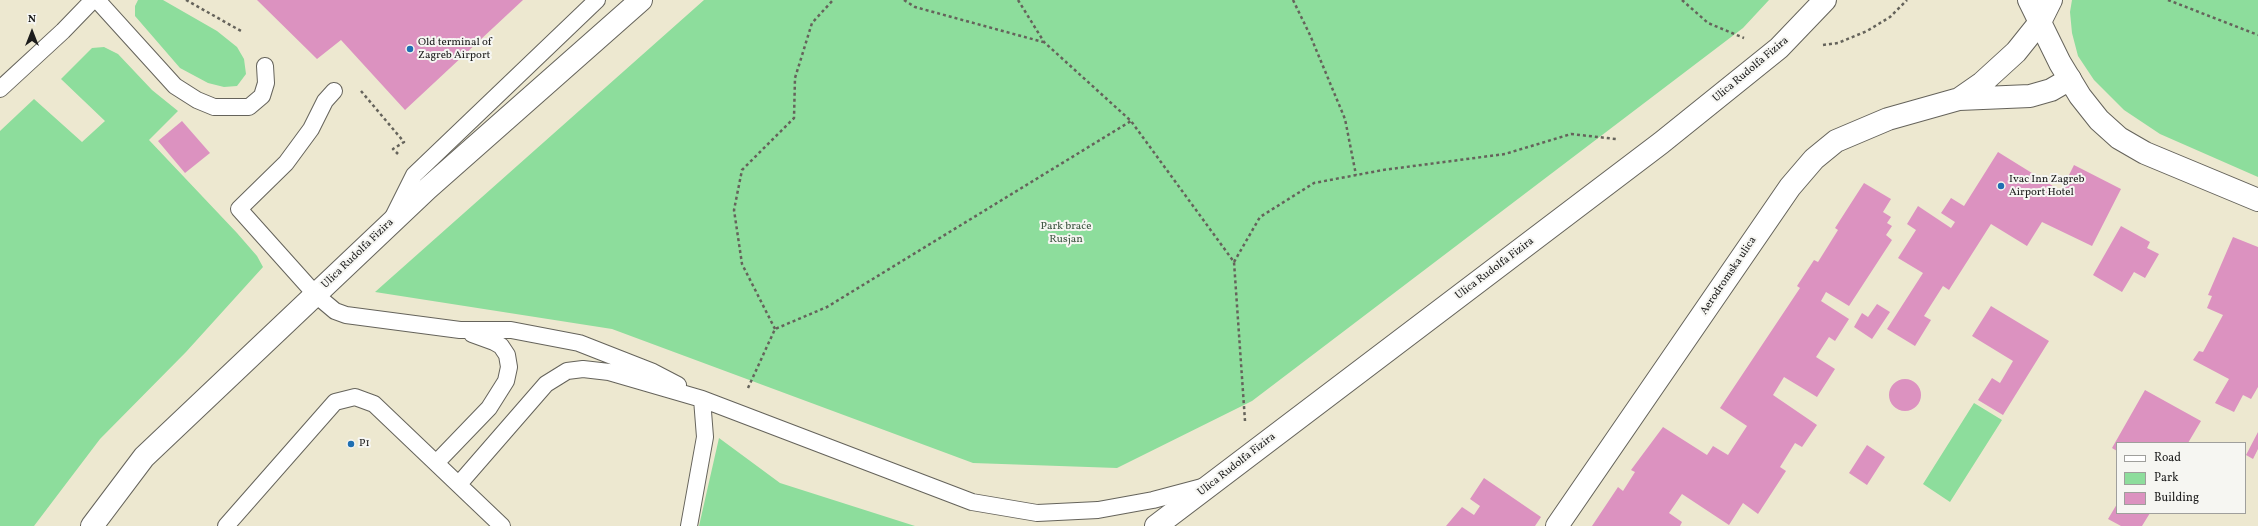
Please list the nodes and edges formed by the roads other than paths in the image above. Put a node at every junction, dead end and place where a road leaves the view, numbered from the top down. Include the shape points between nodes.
1 (93, 0) edge
2 (97, 0) edge
3 (597, 0) edge
4 (641, 0) edge
5 (1825, 0) edge
6 (2029, 0) edge
7 (2051, 0) edge
8 (2040, 22) junction
9 (265, 66) dead end
10 (2070, 79) junction
11 (0, 89) edge
12 (334, 91) road end
13 (1959, 99) junction
14 (2258, 200) edge
15 (390, 222) junction
16 (316, 295) junction
17 (460, 330) junction
18 (702, 399) junction
19 (436, 462) junction
20 (459, 484) junction
21 (1212, 485) junction
22 (92, 526) edge
23 (226, 526) edge
24 (502, 526) edge
25 (688, 526) edge
26 (1156, 526) edge
27 (1557, 526) edge

1 - 11 lane
2 - 9 lane via 175,86 214,107 249,107 262,96 266,83
3 - 15 lane via 414,176
4 - 15 street, Ulica Rudolfa Fizira
5 - 21 street, Ulica Rudolfa Fizira via 1779,48 1661,143
6 - 8 street
7 - 8 street, Aerodromska ulica
8 - 10 street
8 - 13 street, Aerodromska ulica via 2002,67
10 - 13 street, Aerodromska ulica via 2051,90 2030,96
10 - 14 street via 2099,120 2119,138 2145,153
12 - 16 lane via 286,163 239,209
13 - 27 street, Aerodromska ulica via 1859,130 1836,141 1814,159 1790,187
15 - 16 street, Ulica Rudolfa Fizira
16 - 17 lane via 346,315
16 - 22 street, Ulica Rudolfa Fizira via 144,457
17 - 18 lane via 511,330 579,343 653,372
17 - 19 lane via 501,346 508,355 510,367 506,381 489,408
18 - 20 lane via 609,372 583,369 567,371 546,384
18 - 21 lane via 972,502 1037,512 1098,510 1153,500
18 - 25 lane via 705,437
19 - 20 lane
19 - 23 lane via 374,404 355,397 335,402
20 - 24 lane
21 - 26 street, Ulica Rudolfa Fizira

